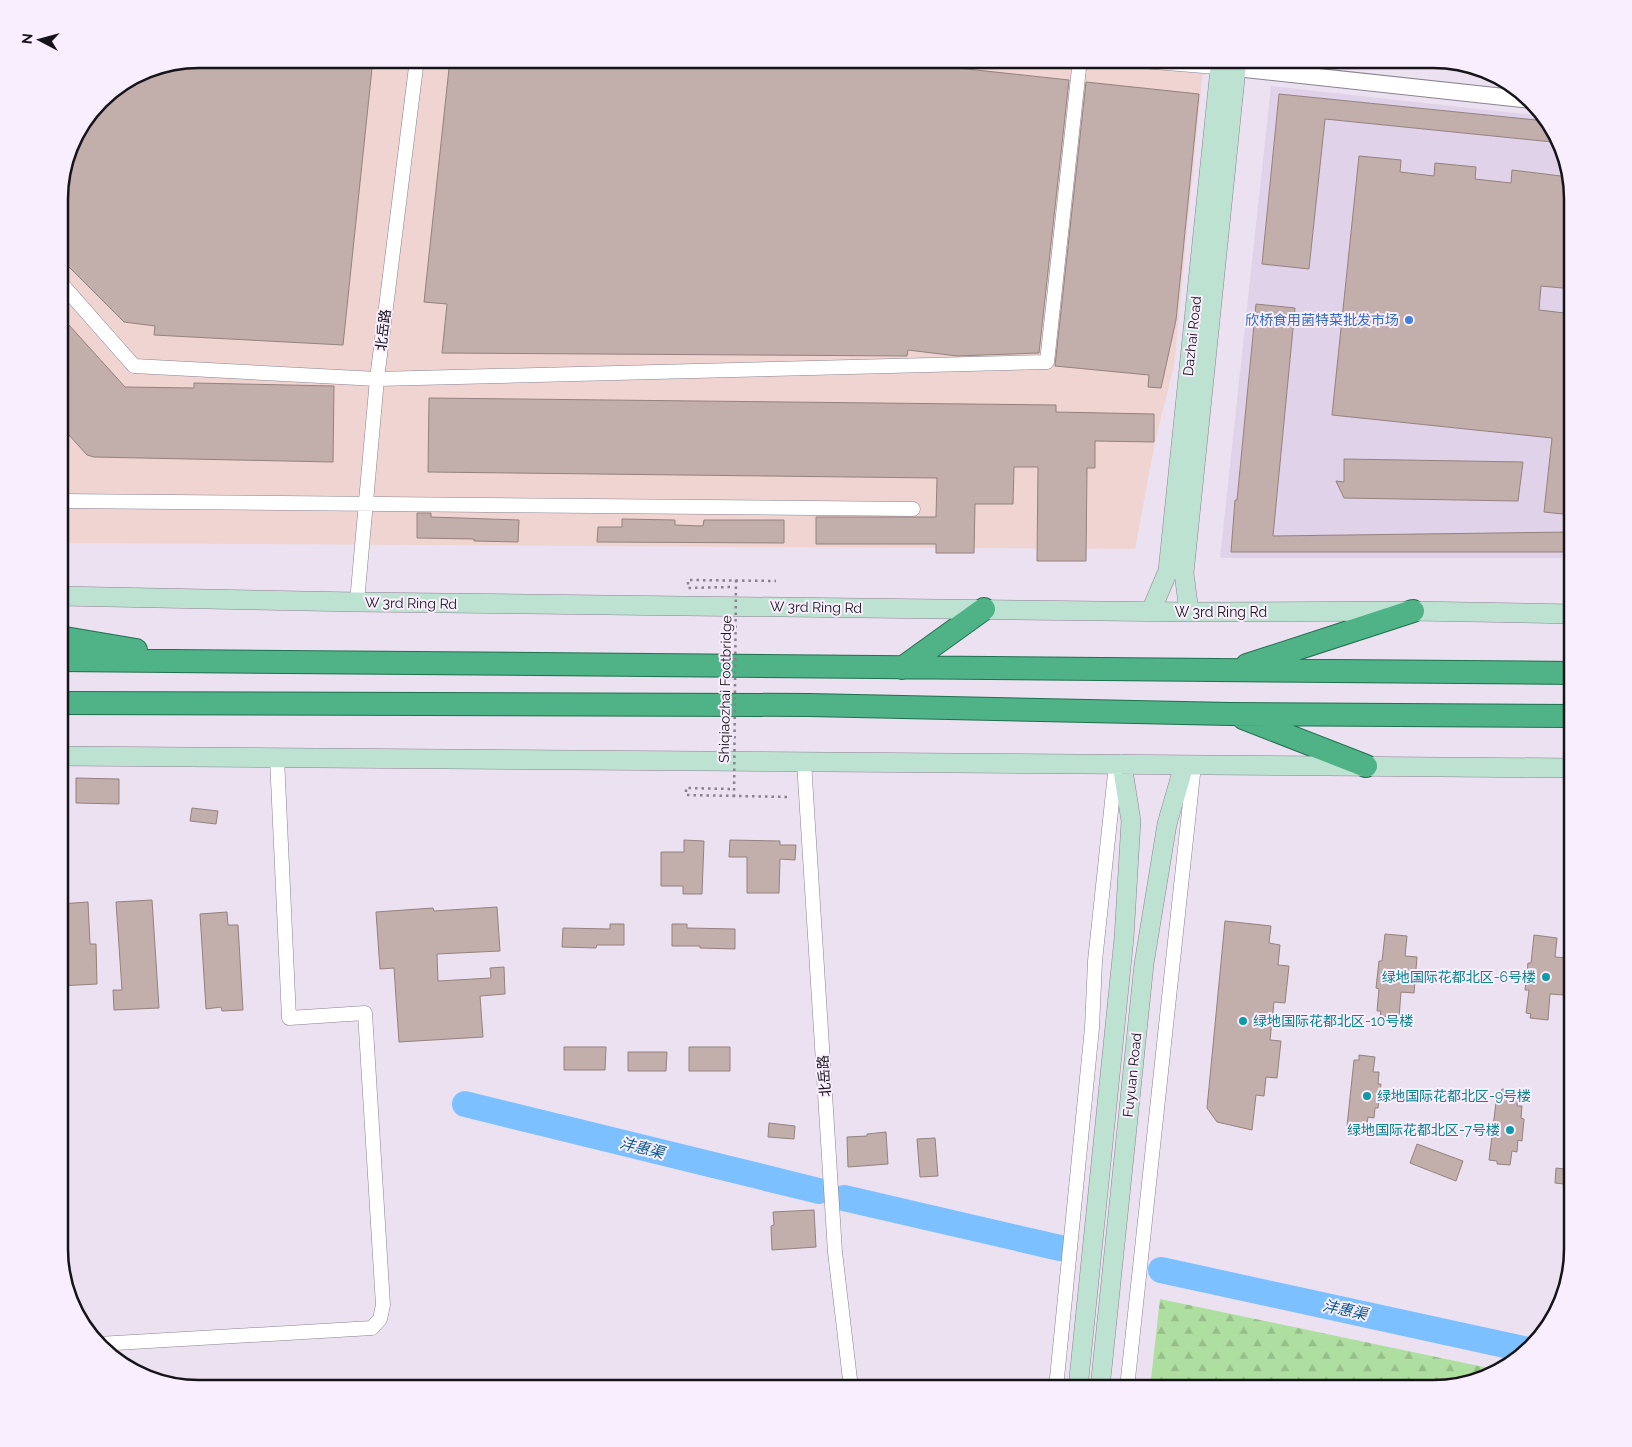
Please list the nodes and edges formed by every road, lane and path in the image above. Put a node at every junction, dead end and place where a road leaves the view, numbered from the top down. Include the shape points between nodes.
1 (416, 67) edge
2 (1079, 67) edge
3 (1229, 67) edge
4 (1229, 67) edge
5 (1262, 67) edge
6 (1517, 98) edge
7 (68, 291) edge
8 (377, 380) junction
9 (68, 501) edge
10 (366, 505) junction
11 (913, 509) dead end
12 (736, 580) junction
13 (776, 581) dead end
14 (730, 587) dead end
15 (68, 596) edge
16 (357, 602) junction
17 (984, 609) junction
18 (1151, 611) junction
19 (1413, 611) junction
20 (1188, 612) junction
21 (1564, 614) edge
22 (68, 638) edge
23 (68, 660) edge
24 (211, 662) junction
25 (902, 668) junction
26 (1230, 671) junction
27 (1564, 673) edge
28 (68, 703) edge
29 (147, 703) junction
30 (1230, 714) junction
31 (68, 716) edge
32 (1564, 716) edge
33 (68, 756) edge
34 (277, 758) junction
35 (804, 762) junction
36 (1119, 764) junction
37 (1189, 765) junction
38 (1366, 766) junction
39 (1564, 768) edge
40 (730, 789) dead end
41 (734, 797) junction
42 (790, 797) dead end
43 (109, 1343) edge
44 (850, 1380) edge
45 (1057, 1380) edge
46 (1079, 1380) edge
47 (1101, 1380) edge
48 (1127, 1380) edge

1 - 8 street, 北岳路
2 - 8 street via 1047,362
3 - 18 main road, Dazhai Road via 1168,571
4 - 20 main road, Dazhai Road via 1184,573
5 - 6 street
7 - 8 street via 134,366
8 - 10 street, 北岳路
9 - 10 street
10 - 11 street
10 - 16 street, 北岳路
12 - 13 path
12 - 14 path via 688,580 688,588
12 - 41 path, Shiqiaozhai Footbridge, bridge
15 - 16 main road, W 3rd Ring Rd
16 - 17 main road, W 3rd Ring Rd
17 - 18 main road, W 3rd Ring Rd
17 - 25 highway
18 - 20 main road, W 3rd Ring Rd
19 - 20 main road, W 3rd Ring Rd
19 - 21 main road, W 3rd Ring Rd
19 - 26 highway
22 - 24 highway
23 - 24 highway
24 - 25 highway
25 - 26 highway
26 - 27 highway
28 - 29 highway
29 - 30 highway via 809,704
29 - 31 highway
30 - 32 highway
30 - 38 highway
33 - 34 main road
34 - 35 main road
34 - 43 street via 289,1018 365,1014 383,1306 380,1319 372,1328
35 - 36 main road
35 - 44 street, 北岳路 via 835,1252
36 - 37 main road
36 - 45 street via 1095,961 1092,1038
36 - 46 main road, Fuyuan Road via 1131,821 1124,938
37 - 38 main road
37 - 47 main road, Fuyuan Road via 1168,824 1144,964
37 - 48 street, Fuyuan Road
38 - 39 main road
40 - 41 path via 686,788 686,795
41 - 42 path

